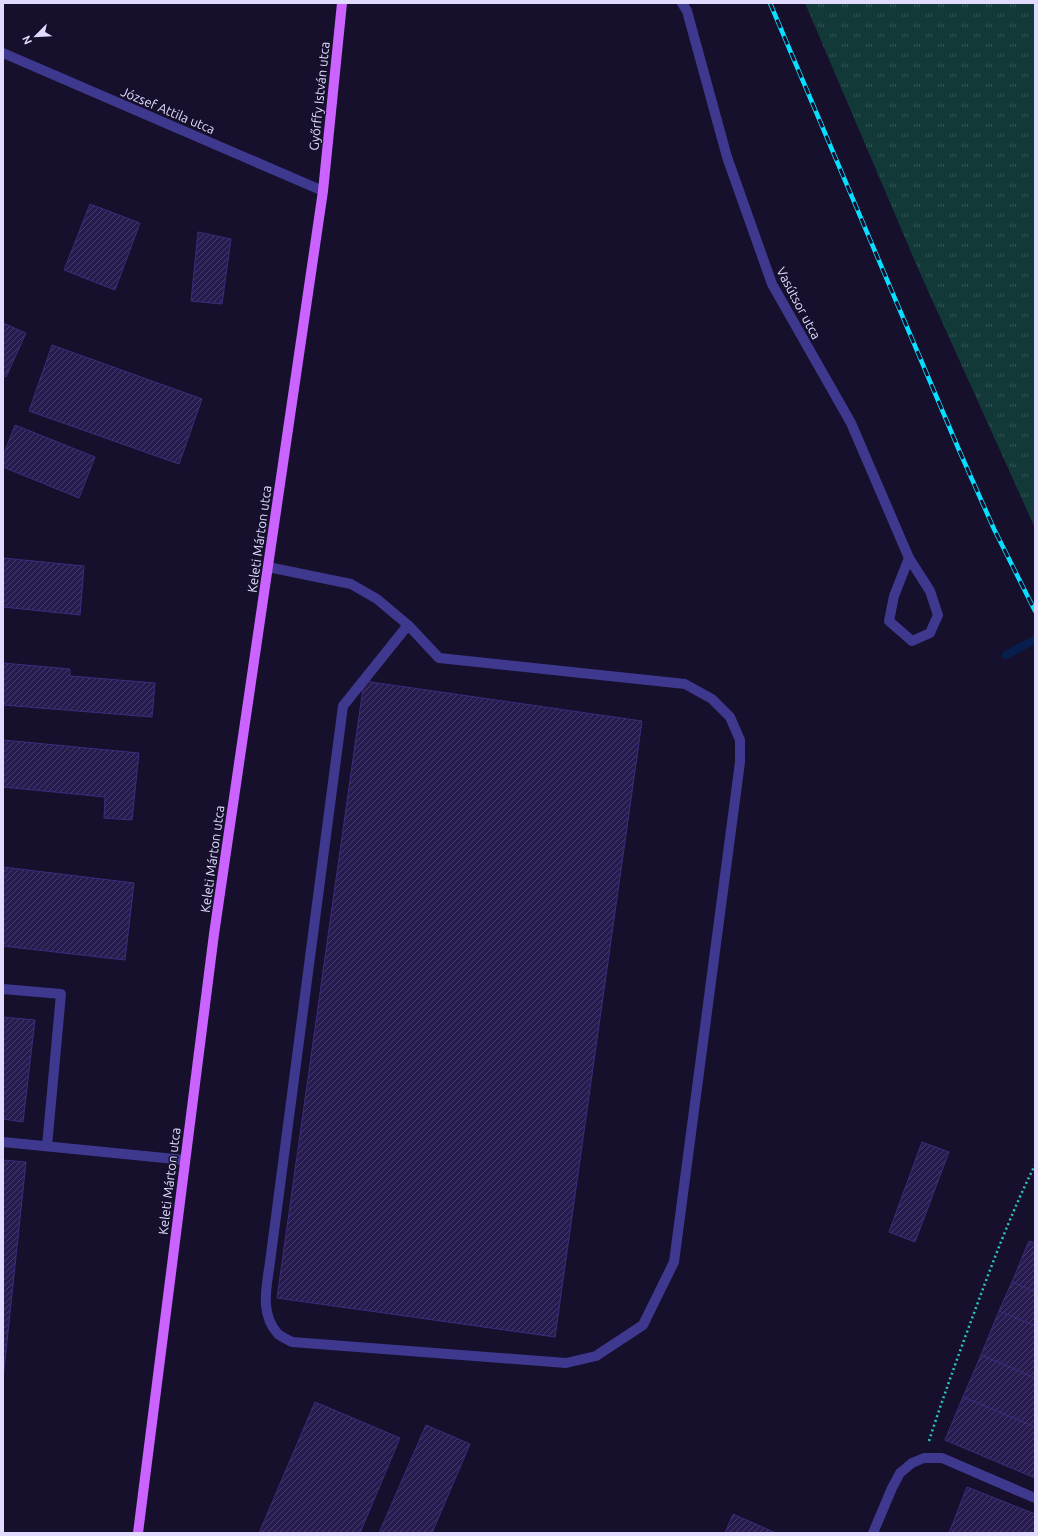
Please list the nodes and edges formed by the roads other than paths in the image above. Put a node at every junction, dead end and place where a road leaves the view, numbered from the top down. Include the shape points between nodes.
1 (342, 3) edge
2 (682, 3) edge
3 (3, 53) edge
4 (323, 191) junction
5 (909, 558) junction
6 (268, 567) junction
7 (408, 625) junction
8 (3, 989) edge
9 (3, 1142) edge
10 (47, 1146) junction
11 (185, 1160) junction
12 (1035, 1498) edge
13 (138, 1533) edge
14 (873, 1533) edge

1 - 4 main road, Győrffy István utca
2 - 5 street, Vasútsor utca via 689,19 727,157 772,284 850,423
3 - 4 street, József Attila utca
4 - 6 main road, Keleti Márton utca
5 - 5 street, Vasútsor utca via 894,596 889,621 912,641 930,633 938,615 930,591
6 - 7 street via 351,584 377,599
6 - 11 main road, Keleti Márton utca via 214,934
7 - 7 street via 439,658 685,684 712,699 730,717 740,740 740,762 674,1262 643,1325 596,1356 566,1363 292,1342 279,1334 268,1318 265,1303 269,1268 343,706
8 - 10 street via 61,994
9 - 10 street
10 - 11 street
11 - 13 main road, Keleti Márton utca
12 - 14 street via 942,1458 924,1458 912,1463 900,1473

